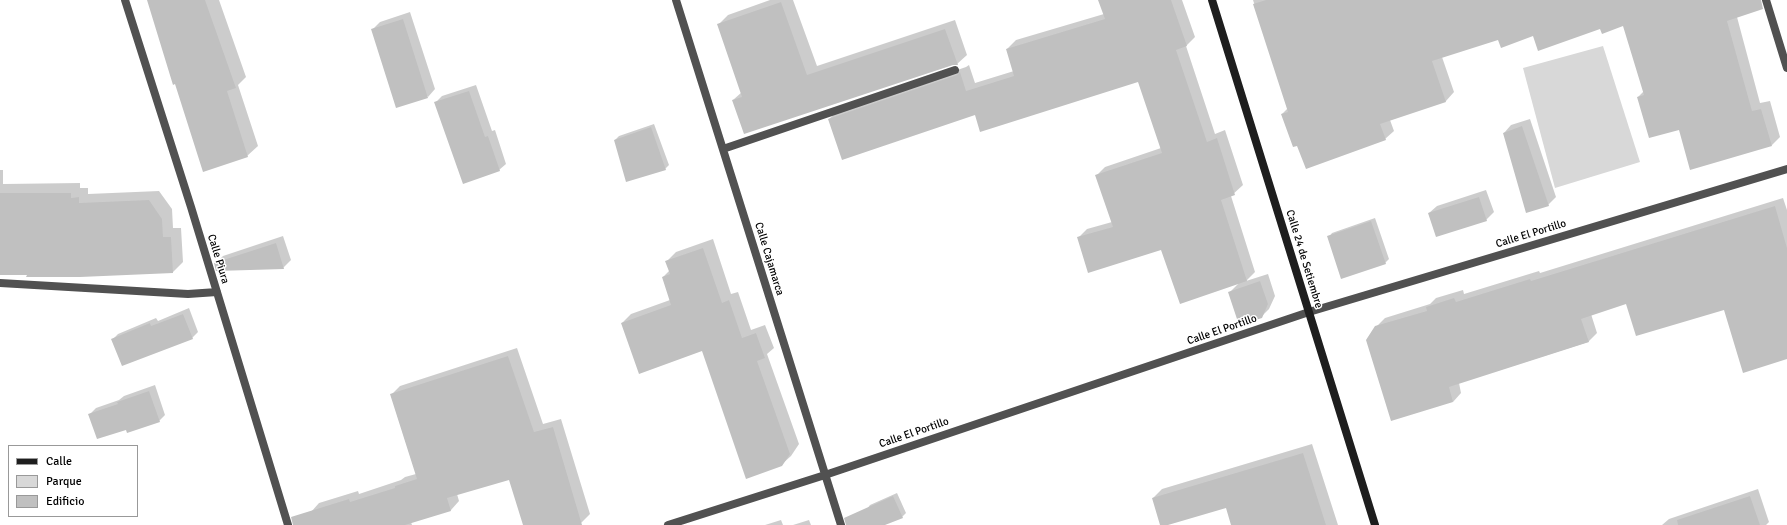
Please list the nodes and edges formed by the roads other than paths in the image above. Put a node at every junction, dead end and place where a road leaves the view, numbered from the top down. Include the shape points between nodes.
1 (125, 0) edge
2 (676, 0) edge
3 (1212, 0) edge
4 (1766, 0) edge
5 (1787, 68) edge
6 (955, 70) dead end
7 (723, 149) junction
8 (1787, 169) edge
9 (0, 283) edge
10 (217, 292) junction
11 (1309, 312) junction
12 (825, 475) junction
13 (288, 525) edge
14 (668, 525) edge
15 (841, 525) edge
16 (1375, 525) edge

1 - 10 street, Calle Piura
2 - 7 street, Calle Cajamarca
3 - 11 street, Calle 24 de Setiembre
4 - 5 street
6 - 7 street
7 - 12 street, Calle Cajamarca
8 - 11 street, Calle El Portillo
9 - 10 street via 188,294
10 - 13 street, Calle Piura
11 - 12 street, Calle El Portillo
11 - 16 street, Calle 24 de Setiembre
12 - 14 street, Calle El Portillo
12 - 15 street, Calle Cajamarca

